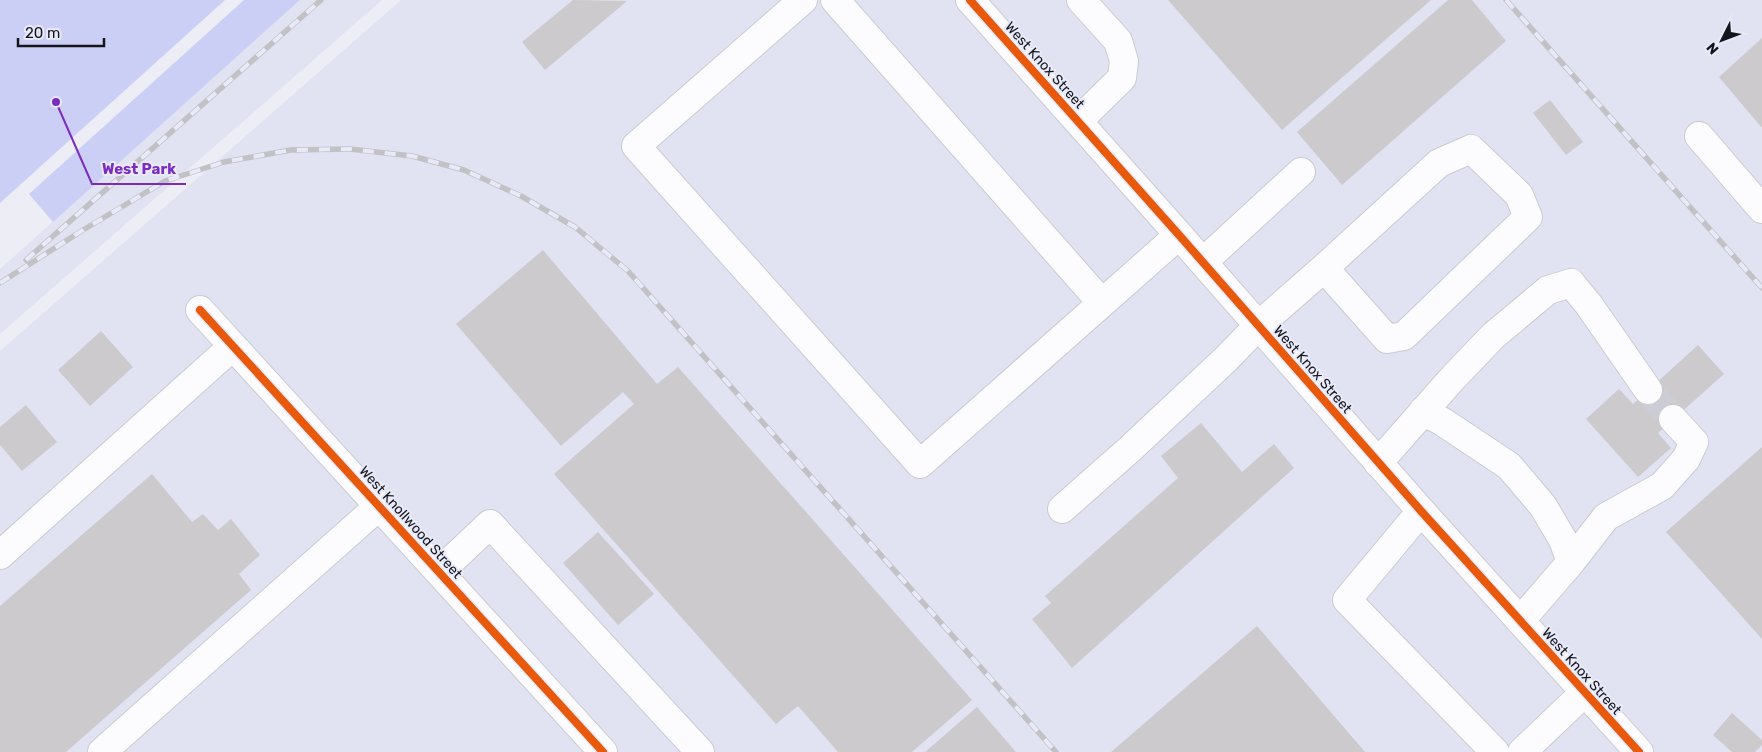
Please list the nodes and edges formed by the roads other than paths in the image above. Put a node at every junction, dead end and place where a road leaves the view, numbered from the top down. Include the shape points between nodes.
1 (803, 0) edge
2 (835, 0) edge
3 (970, 0) edge
4 (1081, 0) edge
5 (1078, 120) junction
6 (1699, 136) dead end
7 (1301, 172) dead end
8 (1762, 209) edge
9 (1179, 235) junction
10 (1203, 262) junction
11 (1324, 268) junction
12 (1102, 303) junction
13 (200, 310) dead end
14 (1258, 326) junction
15 (233, 346) junction
16 (1648, 390) tunnel mouth
17 (1423, 411) junction
18 (1674, 419) tunnel mouth
19 (1378, 463) junction
20 (379, 506) junction
21 (1062, 509) dead end
22 (1421, 512) junction
23 (0, 555) edge
24 (1571, 562) junction
25 (439, 572) junction
26 (1520, 621) junction
27 (1584, 692) junction
28 (102, 752) edge
29 (603, 752) edge
30 (700, 752) edge
31 (1495, 752) edge
32 (1522, 752) edge
33 (1639, 752) edge

1 - 12 street via 636,146 920,464
2 - 12 street
3 - 5 street, West Knox Street
4 - 5 street via 1118,41 1124,61 1122,78
5 - 9 street, West Knox Street
6 - 8 street
7 - 10 street
9 - 10 street, West Knox Street
9 - 12 street
10 - 14 street, West Knox Street
11 - 11 street via 1387,339 1404,336 1528,217 1518,195 1471,149 1439,163
11 - 14 street
13 - 15 street, West Knollwood Street
14 - 19 street, West Knox Street
14 - 21 street
15 - 20 street, West Knollwood Street
15 - 23 street
16 - 17 street via 1571,283 1548,290 1493,336
17 - 19 street
17 - 24 street via 1509,466 1543,506 1563,540
18 - 24 street via 1694,442 1686,459 1662,486 1606,517
19 - 22 street, West Knox Street
20 - 25 street, West Knollwood Street
20 - 28 street
22 - 26 street, West Knox Street
22 - 31 street via 1347,600
24 - 26 street
25 - 29 street, West Knollwood Street
25 - 30 street via 490,524
26 - 27 street, West Knox Street
27 - 32 street
27 - 33 street, West Knox Street

